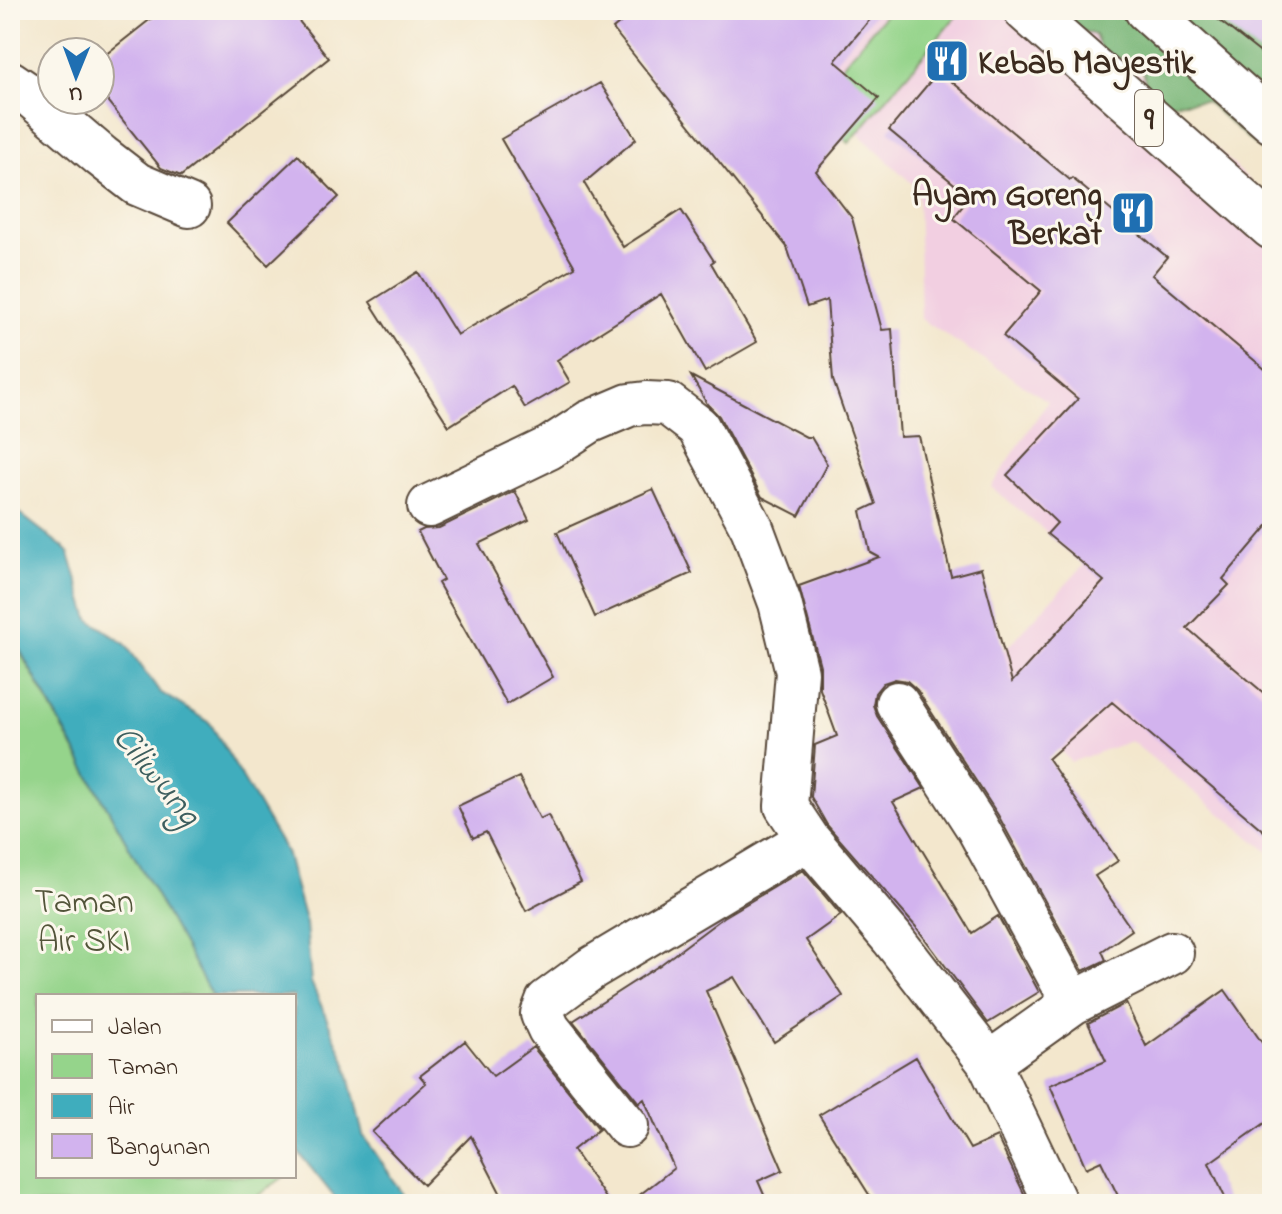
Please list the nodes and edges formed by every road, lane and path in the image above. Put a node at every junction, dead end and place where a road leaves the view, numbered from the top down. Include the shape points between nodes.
1 (1026, 10) edge
2 (1146, 10) edge
3 (10, 82) edge
4 (1272, 122) edge
5 (189, 206) dead end
6 (1272, 227) edge
7 (429, 506) dead end
8 (897, 703) dead end
9 (808, 839) junction
10 (1172, 953) dead end
11 (1073, 1003) junction
12 (989, 1063) junction
13 (627, 1126) dead end
14 (1056, 1204) edge

1 - 6 highway, 9
2 - 4 street
3 - 5 street via 137,184
7 - 9 street via 629,405 668,404 698,427 752,528 780,603 797,672 786,806
8 - 11 street via 977,827
9 - 12 street
9 - 13 street via 592,968 547,1001 542,1014 549,1029
10 - 11 street
11 - 12 street
12 - 14 street

